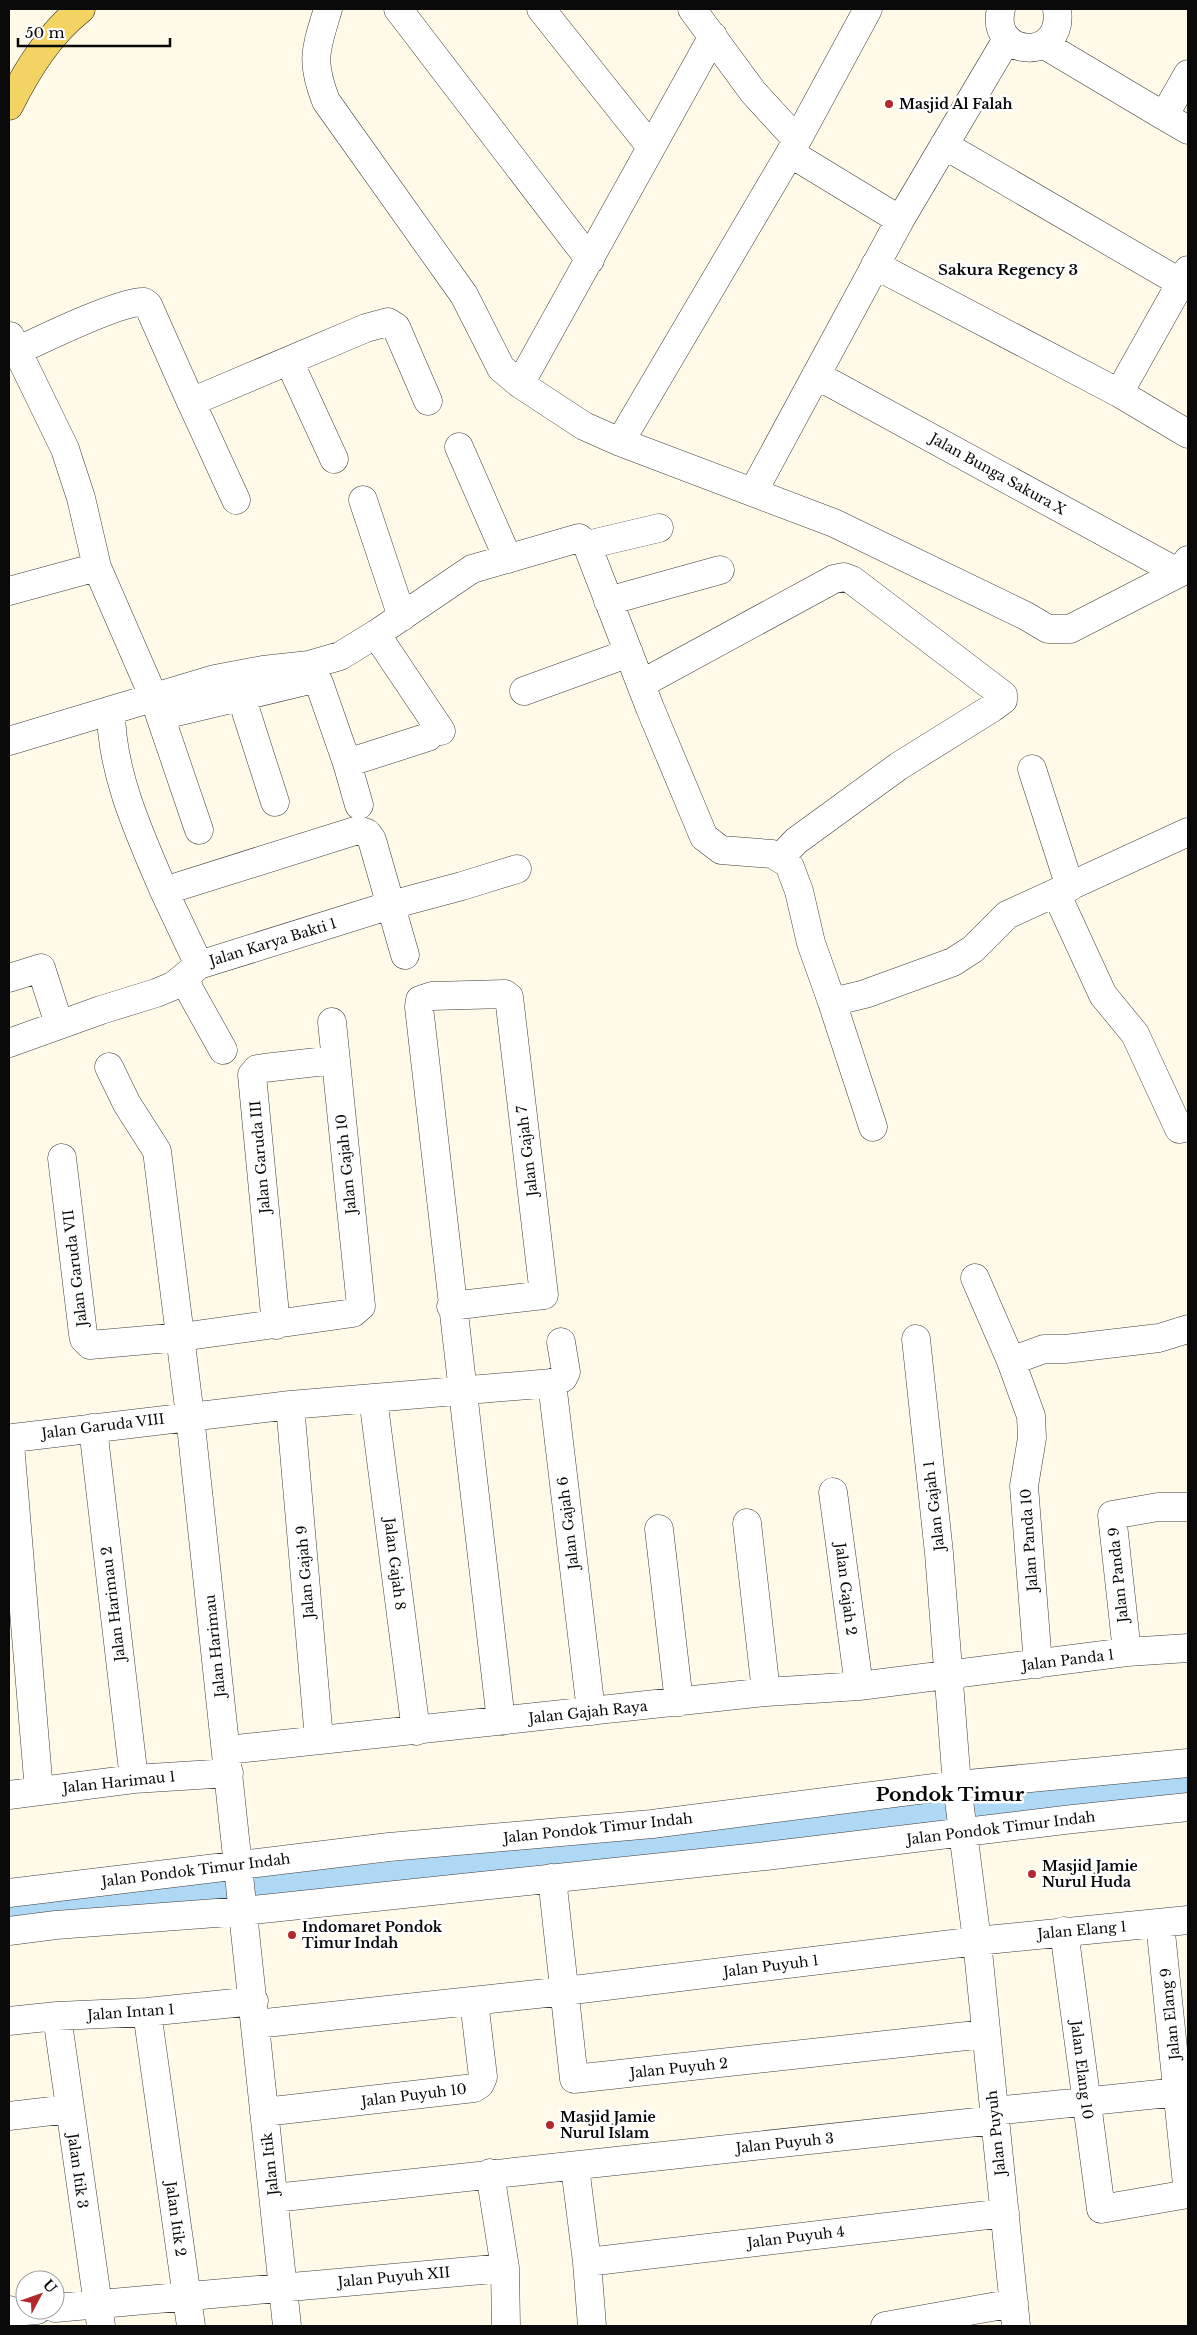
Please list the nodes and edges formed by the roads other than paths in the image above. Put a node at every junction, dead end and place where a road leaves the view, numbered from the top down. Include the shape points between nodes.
1 (81, 9) edge
2 (328, 9) edge
3 (398, 9) edge
4 (541, 9) edge
5 (692, 9) edge
6 (1001, 9) edge
7 (1057, 9) edge
8 (859, 13) edge
9 (713, 36) junction
10 (1007, 39) junction
11 (1043, 44) junction
12 (1188, 74) edge
13 (9, 106) edge
14 (1164, 116) junction
15 (1188, 130) edge
16 (944, 145) junction
17 (794, 147) junction
18 (651, 148) junction
19 (900, 220) junction
20 (590, 260) junction
21 (875, 264) junction
22 (1186, 280) edge
23 (13, 343) edge
24 (290, 361) junction
25 (816, 375) junction
26 (520, 384) junction
27 (1118, 393) junction
28 (428, 401) dead end
29 (191, 402) junction
30 (1188, 434) edge
31 (620, 442) junction
32 (460, 447) dead end
33 (334, 459) dead end
34 (753, 492) junction
35 (236, 500) dead end
36 (363, 500) dead end
37 (659, 528) dead end
38 (587, 545) junction
39 (508, 559) junction
40 (1184, 566) edge
41 (97, 567) junction
42 (720, 570) dead end
43 (9, 591) edge
44 (608, 601) junction
45 (402, 616) junction
46 (376, 634) junction
47 (629, 653) junction
48 (641, 684) junction
49 (524, 691) dead end
50 (241, 696) junction
51 (157, 707) junction
52 (111, 710) junction
53 (9, 741) edge
54 (347, 763) junction
55 (1032, 769) dead end
56 (275, 802) dead end
57 (359, 805) dead end
58 (199, 830) dead end
59 (1188, 832) edge
60 (780, 858) junction
61 (516, 869) dead end
62 (1063, 890) junction
63 (164, 891) junction
64 (391, 905) junction
65 (405, 955) dead end
66 (192, 971) junction
67 (9, 978) edge
68 (832, 1002) junction
69 (332, 1022) dead end
70 (60, 1024) junction
71 (9, 1043) edge
72 (223, 1050) dead end
73 (335, 1060) junction
74 (109, 1067) dead end
75 (873, 1127) dead end
76 (1188, 1127) edge
77 (62, 1158) dead end
78 (975, 1278) dead end
79 (451, 1306) junction
80 (276, 1325) junction
81 (1188, 1329) edge
82 (181, 1337) junction
83 (916, 1339) dead end
84 (561, 1342) dead end
85 (1012, 1361) junction
86 (552, 1383) junction
87 (463, 1391) junction
88 (373, 1398) junction
89 (290, 1405) junction
90 (190, 1416) junction
91 (93, 1428) junction
92 (833, 1492) dead end
93 (1188, 1507) edge
94 (747, 1523) dead end
95 (659, 1529) dead end
96 (15, 1581) edge
97 (1188, 1648) edge
98 (1127, 1652) junction
99 (1038, 1664) junction
100 (948, 1674) junction
101 (858, 1686) junction
102 (766, 1692) junction
103 (679, 1702) junction
104 (590, 1711) junction
105 (500, 1721) junction
106 (416, 1731) junction
107 (320, 1739) junction
108 (228, 1761) junction
109 (1188, 1763) edge
110 (134, 1779) junction
111 (39, 1791) junction
112 (9, 1795) edge
113 (1188, 1807) edge
114 (960, 1808) junction
115 (239, 1870) junction
116 (552, 1878) junction
117 (9, 1893) edge
118 (243, 1907) junction
119 (1188, 1920) edge
120 (1160, 1923) junction
121 (1064, 1931) junction
122 (9, 1932) edge
123 (977, 1941) junction
124 (565, 1991) junction
125 (474, 2001) junction
126 (147, 2012) junction
127 (255, 2013) junction
128 (57, 2016) junction
129 (9, 2021) edge
130 (985, 2034) junction
131 (1183, 2092) edge
132 (1085, 2101) junction
133 (69, 2109) junction
134 (264, 2112) junction
135 (9, 2116) edge
136 (994, 2116) junction
137 (575, 2167) junction
138 (490, 2173) junction
139 (1188, 2194) edge
140 (274, 2198) junction
141 (1005, 2213) junction
142 (587, 2262) junction
143 (505, 2268) junction
144 (283, 2287) junction
145 (187, 2297) junction
146 (65, 2310) edge
147 (1015, 2315) edge
148 (100, 2316) edge
149 (191, 2326) edge
150 (287, 2326) edge
151 (506, 2326) edge
152 (592, 2326) edge
153 (885, 2326) edge

1 - 13 main road via 50,39
2 - 26 street via 315,51 317,80 326,101 464,295 501,368
3 - 20 street
4 - 18 street
5 - 9 street
6 - 10 street via 1001,29
7 - 11 street via 1056,31
8 - 17 street
9 - 17 street
9 - 18 street
10 - 11 street via 1028,49
10 - 16 street
11 - 14 street
12 - 14 street
14 - 15 street
16 - 19 street
16 - 22 street
17 - 19 street
17 - 31 street
18 - 20 street
19 - 21 street
20 - 26 street
21 - 25 street
21 - 27 street
22 - 27 street
23 - 29 street via 46,337 129,303 144,302
23 - 41 street via 65,449 81,498
24 - 28 street via 366,328 390,322 396,327
24 - 29 street
24 - 33 street
25 - 34 street
25 - 40 street, Jalan Bunga Sakura X
26 - 31 street via 584,426
27 - 30 street
29 - 35 street
31 - 34 street
32 - 39 street
34 - 40 street via 834,523 1048,629 1070,629
36 - 45 street
37 - 38 street
38 - 39 street via 575,538
38 - 44 street
39 - 45 street via 472,569
41 - 43 street
41 - 51 street
42 - 44 street
44 - 47 street
45 - 46 street
46 - 51 street via 340,656 215,679
46 - 54 street via 435,734
47 - 48 street
47 - 49 street
48 - 60 street via 704,837 721,850 760,852
48 - 60 street via 834,579 844,577 1003,695 1003,700 992,708 899,766 801,837
50 - 51 street
50 - 54 street via 306,681 319,683
50 - 56 street
51 - 52 street
51 - 58 street
52 - 53 street
52 - 63 street via 118,766 139,832
54 - 57 street
55 - 62 street
59 - 62 street
60 - 68 street via 790,868 796,883 811,943
61 - 64 street, Jalan Karya Bakti 1
62 - 68 street via 1007,915 979,943 953,962 865,994
62 - 76 street via 1102,995 1135,1034 1179,1129
63 - 64 street via 358,830 367,833 372,840
63 - 66 street
64 - 65 street
64 - 66 street, Jalan Karya Bakti 1
66 - 70 street, Jalan Karya Bakti 1 via 173,986 156,993
66 - 72 street via 189,989
67 - 70 street via 41,968
68 - 75 street
69 - 73 street, Jalan Gajah 10
70 - 71 street, Jalan Karya Bakti 1
73 - 80 street, Jalan Gajah 10 via 361,1306 353,1313
73 - 80 street, Jalan Garuda III via 264,1068 252,1075
74 - 82 street, Jalan Harimau via 127,1104 157,1152
77 - 82 street, Jalan Garuda VII via 84,1339 95,1345
78 - 85 street, Jalan Panda 10
79 - 79 street, Jalan Gajah 7 via 544,1295 509,997 505,994 432,996 419,1003
79 - 87 street
80 - 82 street
81 - 85 street via 1159,1338 1044,1349
82 - 90 street, Jalan Harimau
83 - 100 street, Jalan Gajah 1 via 939,1553
84 - 86 street via 566,1372
85 - 99 street, Jalan Panda 10 via 1031,1416 1032,1438 1024,1486
86 - 87 street, Jalan Garuda VIII
86 - 104 street, Jalan Gajah 6
87 - 88 street, Jalan Garuda VIII
87 - 105 street
88 - 89 street, Jalan Garuda VIII
88 - 106 street, Jalan Gajah 8
89 - 90 street, Jalan Garuda VIII
89 - 107 street, Jalan Gajah 9
90 - 91 street, Jalan Garuda VIII
90 - 108 street, Jalan Harimau
91 - 96 street, Jalan Garuda VIII via 15,1436 10,1444
91 - 110 street, Jalan Harimau 2
92 - 101 street, Jalan Gajah 2
93 - 98 street, Jalan Panda 9 via 1158,1507 1112,1514
94 - 102 street
95 - 103 street
96 - 111 street
97 - 98 street, Jalan Panda 1
98 - 99 street, Jalan Panda 1
99 - 100 street, Jalan Panda 1
100 - 101 street, Jalan Gajah Raya
100 - 114 street, Jalan Gajah 1
101 - 102 street, Jalan Gajah Raya
102 - 103 street, Jalan Gajah Raya
103 - 104 street, Jalan Gajah Raya
104 - 105 street, Jalan Gajah Raya
105 - 106 street, Jalan Gajah Raya
106 - 107 street, Jalan Gajah Raya
107 - 108 street, Jalan Gajah Raya
108 - 110 street, Jalan Harimau 1
108 - 115 street, Jalan Harimau
109 - 114 street, Jalan Pondok Timur Indah
110 - 111 street, Jalan Harimau 1
111 - 112 street, Jalan Harimau 1
113 - 114 street, Jalan Pondok Timur Indah
114 - 115 street, Jalan Pondok Timur Indah via 652,1824 389,1847
114 - 116 street, Jalan Pondok Timur Indah via 766,1856
114 - 123 street, Jalan Puyuh
115 - 117 street, Jalan Pondok Timur Indah
115 - 118 street, Jalan Harimau
116 - 118 street, Jalan Pondok Timur Indah
116 - 124 street, Jalan Puyuh 2
118 - 122 street, Jalan Pondok Timur Indah
118 - 127 street, Jalan Itik
119 - 120 street, Jalan Elang 1
120 - 121 street, Jalan Elang 1
120 - 131 street, Jalan Elang 9
121 - 123 street, Jalan Elang 1
121 - 132 street, Jalan Elang 10
123 - 124 street, Jalan Puyuh 1
123 - 130 street, Jalan Puyuh
124 - 125 street, Jalan Puyuh 1
124 - 130 street, Jalan Puyuh 2 via 574,2079
125 - 127 street, Jalan Intan 1
125 - 134 street, Jalan Puyuh 10 via 483,2077 474,2088
126 - 127 street, Jalan Intan 1
126 - 128 street, Jalan Intan 1
126 - 145 street, Jalan Itik 2
127 - 134 street, Jalan Itik
128 - 129 street, Jalan Intan 1
128 - 133 street, Jalan Itik 3
130 - 136 street, Jalan Puyuh
131 - 132 street, Jalan Puyuh 3
131 - 139 street, Jalan Elang 9
132 - 136 street, Jalan Puyuh 3
132 - 139 street, Jalan Elang 10 via 1101,2209
133 - 135 street
133 - 148 street, Jalan Itik 3
134 - 140 street, Jalan Itik
136 - 137 street, Jalan Puyuh 3
136 - 141 street, Jalan Puyuh
137 - 138 street, Jalan Puyuh 3
137 - 142 street
138 - 140 street, Jalan Puyuh 3
138 - 143 street
140 - 144 street, Jalan Itik
141 - 142 street, Jalan Puyuh 4
141 - 147 street, Jalan Puyuh
142 - 152 street
143 - 144 street, Jalan Puyuh XII
143 - 151 street
144 - 145 street, Jalan Puyuh XII
144 - 150 street, Jalan Itik
145 - 148 street, Jalan Puyuh XII
145 - 149 street, Jalan Itik 2
146 - 148 street, Jalan Puyuh XII
147 - 153 street

